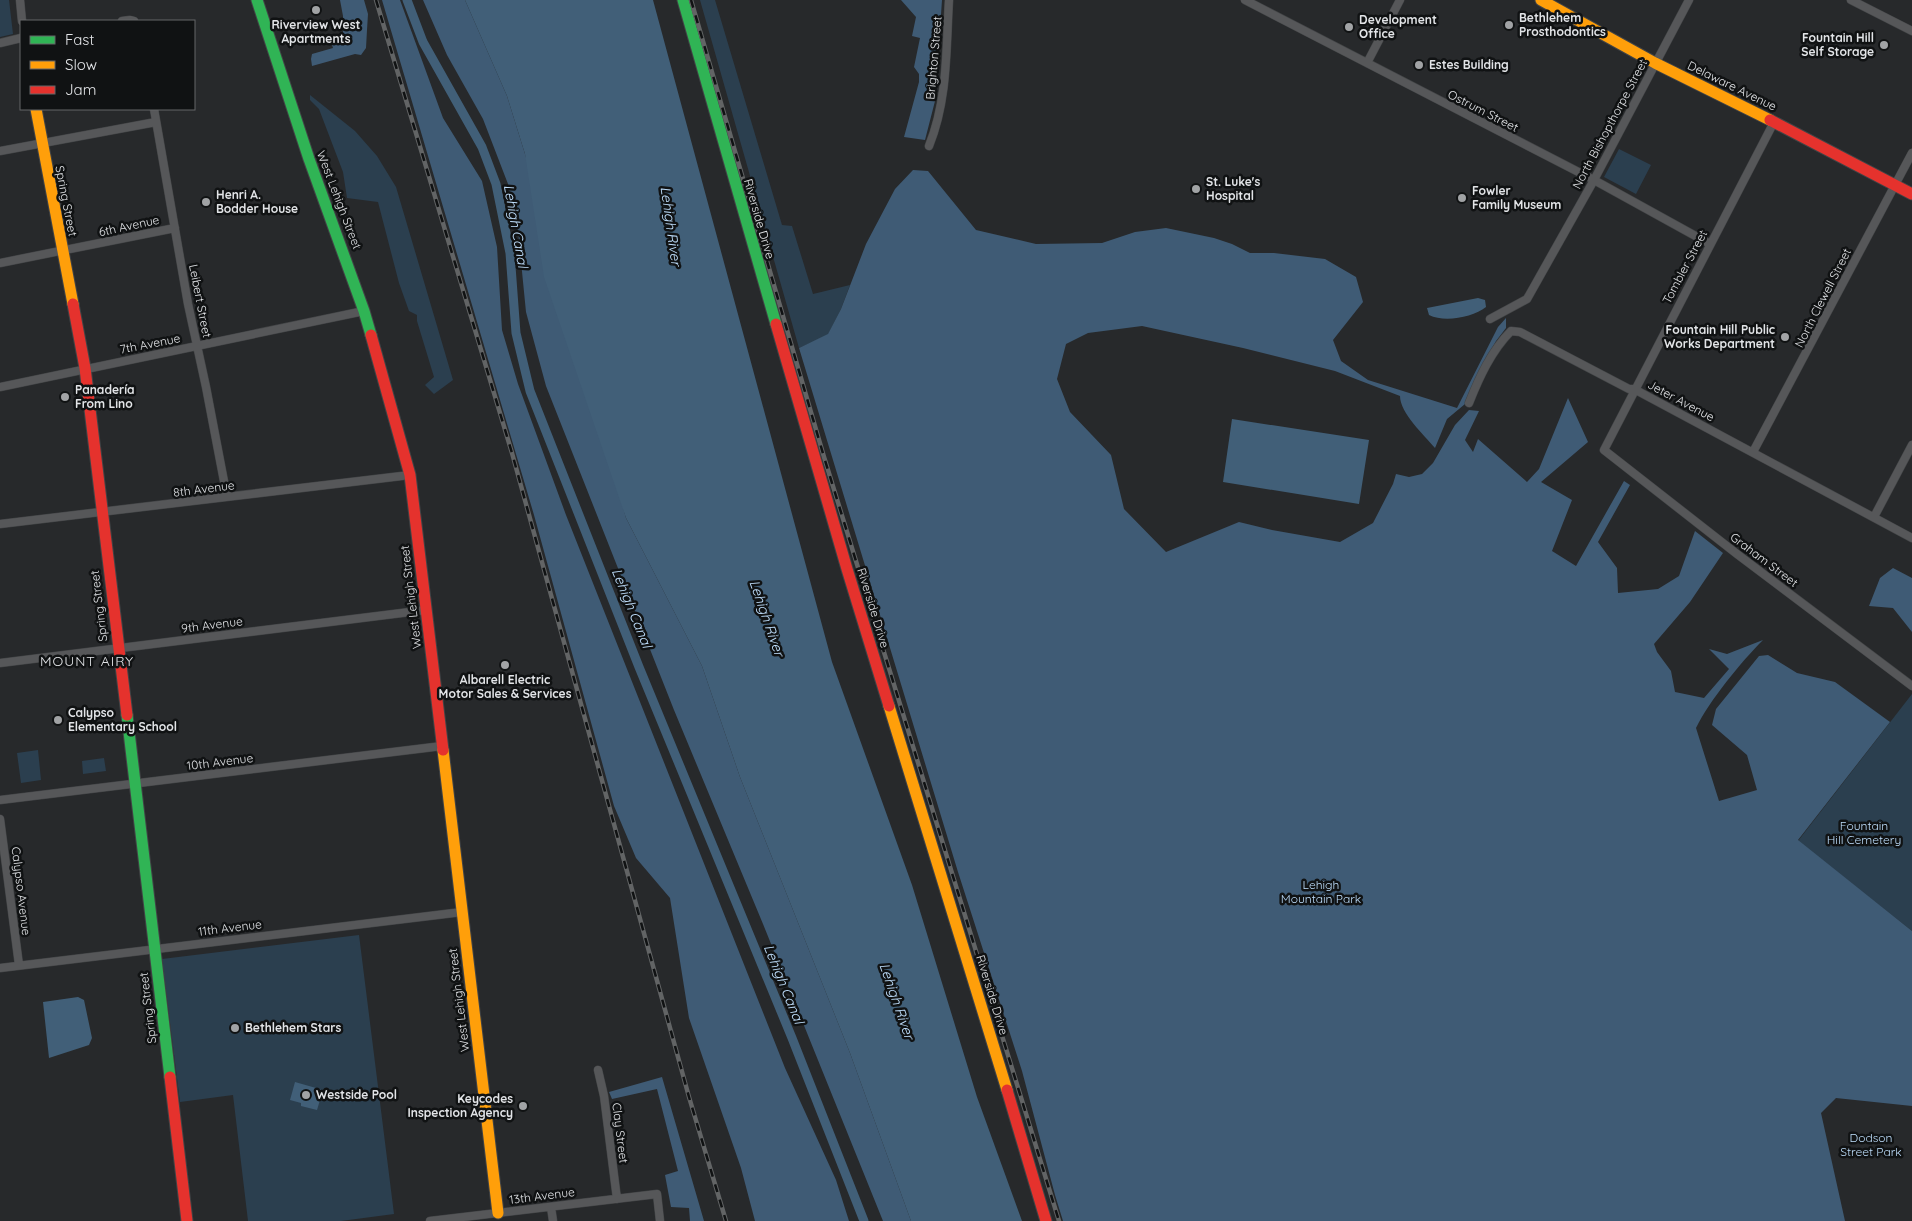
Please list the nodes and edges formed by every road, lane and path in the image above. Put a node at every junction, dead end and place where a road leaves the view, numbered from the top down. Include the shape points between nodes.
1 (20, 0) edge
2 (257, 0) edge
3 (683, 0) edge
4 (949, 0) edge
5 (1245, 0) edge
6 (1400, 0) edge
7 (1541, 0) edge
8 (1689, 0) edge
9 (1852, 0) edge
10 (22, 20) edge
11 (1912, 31) edge
12 (20, 38) edge
13 (0, 42) edge
14 (1367, 63) junction
15 (1655, 63) junction
16 (36, 110) edge
17 (154, 110) edge
18 (156, 122) junction
19 (1774, 122) junction
20 (41, 143) junction
21 (929, 146) dead end
22 (0, 151) edge
23 (1912, 153) edge
24 (1594, 180) junction
25 (1895, 185) junction
26 (1912, 194) edge
27 (175, 228) junction
28 (1710, 244) junction
29 (62, 250) junction
30 (0, 263) edge
31 (364, 311) junction
32 (1490, 319) dead end
33 (197, 346) junction
34 (85, 368) junction
35 (0, 387) edge
36 (1634, 390) junction
37 (1469, 404) dead end
38 (1912, 445) edge
39 (1604, 450) joint
40 (1753, 452) junction
41 (410, 476) junction
42 (227, 497) junction
43 (102, 512) junction
44 (1874, 517) junction
45 (0, 524) edge
46 (1912, 538) edge
47 (426, 610) junction
48 (118, 648) junction
49 (0, 663) edge
50 (1912, 686) edge
51 (442, 746) junction
52 (134, 783) junction
53 (0, 800) edge
54 (0, 819) edge
55 (462, 912) junction
56 (155, 948) junction
57 (19, 965) junction
58 (0, 968) edge
59 (598, 1070) dead end
60 (617, 1199) junction
61 (551, 1207) junction
62 (498, 1213) junction
63 (187, 1221) edge
64 (431, 1221) edge
65 (553, 1221) edge
66 (660, 1221) edge
67 (1046, 1221) edge

1 - 10 street
2 - 31 street, West Lehigh Street via 308,159
3 - 67 street, Riverside Drive via 846,569
4 - 21 street, Brighton Street via 945,79 939,115
5 - 14 street, Ostrum Street
6 - 14 street
7 - 15 street, Delaware Avenue
8 - 15 street, North Bishopthorpe Street
9 - 11 street
12 - 13 street
14 - 24 street, Ostrum Street
15 - 19 street, Delaware Avenue
15 - 24 street, North Bishopthorpe Street
16 - 20 street, Spring Street
17 - 18 street, Leibert Street
18 - 20 street
18 - 27 street, Leibert Street
19 - 25 street, Delaware Avenue
19 - 28 street, Tombler Street
20 - 22 street
20 - 29 street, Spring Street
23 - 25 street, North Clewell Street
24 - 28 street, Ostrum Street
24 - 32 street, North Bishopthorpe Street via 1527,300
25 - 26 street, Delaware Avenue
25 - 40 street, North Clewell Street
27 - 29 street, 6th Avenue
27 - 33 street, Leibert Street
28 - 36 street, Tombler Street
29 - 30 street, 6th Avenue
29 - 34 street, Spring Street
31 - 33 street, 7th Avenue
31 - 41 street, West Lehigh Street
33 - 34 street, 7th Avenue
33 - 42 street, Leibert Street
34 - 35 street, 7th Avenue
34 - 43 street, Spring Street
36 - 37 street, Jeter Avenue via 1520,332 1511,331 1491,358
36 - 39 street, Tombler Street
36 - 40 street, Jeter Avenue
38 - 44 street
39 - 50 street, Graham Street
40 - 44 street, Jeter Avenue
41 - 42 street, 8th Avenue
41 - 47 street, West Lehigh Street
42 - 43 street, 8th Avenue
43 - 45 street, 8th Avenue
43 - 48 street, Spring Street
44 - 46 street, Jeter Avenue
47 - 48 street, 9th Avenue
47 - 51 street, West Lehigh Street
48 - 49 street, 9th Avenue
48 - 52 street, Spring Street
51 - 52 street, 10th Avenue
51 - 55 street, West Lehigh Street
52 - 53 street, 10th Avenue
52 - 56 street, Spring Street
54 - 57 street, Calypso Avenue
55 - 56 street, 11th Avenue
55 - 62 street, West Lehigh Street
56 - 57 street, 11th Avenue
56 - 63 street, Spring Street
57 - 58 street, 11th Avenue
59 - 60 street, Clay Street
60 - 61 street, 13th Avenue
60 - 66 street, 13th Avenue via 657,1194
61 - 62 street, 13th Avenue
61 - 65 street
62 - 64 street, 13th Avenue

